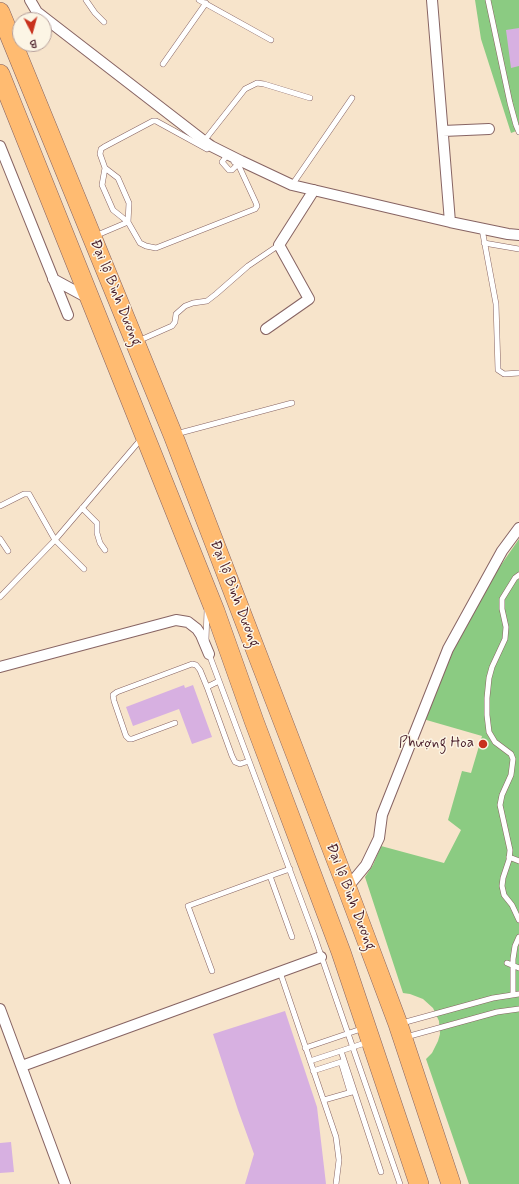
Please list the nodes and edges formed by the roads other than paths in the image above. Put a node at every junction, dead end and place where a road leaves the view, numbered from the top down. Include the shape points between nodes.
1 (30, 0) edge
2 (86, 0) edge
3 (199, 0) edge
4 (432, 0) edge
5 (488, 0) edge
6 (206, 3) junction
7 (0, 12) edge
8 (104, 22) dead end
9 (271, 40) dead end
10 (163, 64) dead end
11 (1, 87) edge
12 (310, 98) dead end
13 (352, 98) dead end
14 (489, 129) dead end
15 (443, 131) junction
16 (519, 132) edge
17 (204, 141) junction
18 (0, 146) edge
19 (226, 156) junction
20 (3, 161) edge
21 (240, 163) junction
22 (105, 168) junction
23 (292, 185) junction
24 (314, 190) junction
25 (128, 222) junction
26 (450, 222) junction
27 (482, 229) junction
28 (519, 235) edge
29 (93, 237) junction
30 (484, 242) junction
31 (279, 245) junction
32 (519, 249) edge
33 (53, 279) junction
34 (91, 299) junction
35 (68, 315) dead end
36 (266, 329) dead end
37 (135, 342) junction
38 (519, 373) edge
39 (292, 403) dead end
40 (173, 435) junction
41 (144, 436) junction
42 (0, 506) edge
43 (82, 508) junction
44 (519, 528) edge
45 (0, 539) edge
46 (55, 540) junction
47 (105, 550) dead end
48 (8, 551) dead end
49 (84, 569) dead end
50 (519, 575) edge
51 (206, 589) junction
52 (0, 597) edge
53 (208, 653) junction
54 (0, 667) edge
55 (219, 681) junction
56 (207, 687) junction
57 (175, 723) dead end
58 (249, 760) junction
59 (509, 857) junction
60 (519, 861) edge
61 (290, 869) junction
62 (270, 876) junction
63 (347, 888) junction
64 (519, 920) edge
65 (292, 936) dead end
66 (519, 937) edge
67 (321, 957) junction
68 (507, 963) dead end
69 (513, 966) junction
70 (519, 968) edge
71 (212, 971) dead end
72 (280, 972) junction
73 (516, 994) edge
74 (0, 1009) edge
75 (519, 1009) edge
76 (400, 1031) junction
77 (348, 1034) junction
78 (369, 1034) junction
79 (353, 1047) junction
80 (305, 1048) junction
81 (341, 1051) junction
82 (310, 1060) junction
83 (22, 1066) junction
84 (314, 1071) junction
85 (353, 1091) junction
86 (324, 1100) junction
87 (381, 1172) dead end
88 (65, 1184) edge
89 (336, 1184) edge
90 (400, 1184) edge
91 (419, 1184) edge
92 (451, 1184) edge

1 - 17 street via 37,12
2 - 8 lane
3 - 6 lane
4 - 15 street
5 - 16 lane via 510,103
6 - 9 lane
6 - 10 lane
7 - 29 highway, Đại lộ Bình Dương
11 - 34 highway, Đại lộ Bình Dương
12 - 17 lane via 257,83 245,89
13 - 23 lane
14 - 15 street
15 - 26 street
17 - 19 street
18 - 20 street
19 - 21 street
19 - 22 lane via 153,121 104,147 100,154
20 - 33 street
21 - 23 street
21 - 25 lane via 257,206 255,208 154,248 140,243
22 - 25 lane via 118,178 129,203
22 - 25 lane via 102,185 113,210
23 - 24 street
24 - 26 street
24 - 31 street
25 - 29 lane
26 - 27 street
27 - 28 street
27 - 30 lane
29 - 37 highway, Đại lộ Bình Dương
30 - 32 lane
30 - 38 lane via 496,304 498,370 504,374
31 - 36 street via 308,299
31 - 37 lane via 248,266 207,301 185,306 176,314 172,326
33 - 34 street
33 - 35 street
34 - 41 highway, Đại lộ Bình Dương
37 - 40 highway, Đại lộ Bình Dương
39 - 40 lane
40 - 63 highway, Đại lộ Bình Dương
41 - 43 lane
41 - 51 highway, Đại lộ Bình Dương
42 - 46 lane via 29,494
43 - 46 lane
43 - 47 lane via 97,523 97,533
44 - 63 street via 502,552 448,649 382,815 379,838 366,865
45 - 48 lane
46 - 49 lane
46 - 52 lane
50 - 59 lane via 502,599 506,632 491,673 487,698 489,732 495,742 513,759 511,775 500,805 510,846
51 - 53 lane
51 - 78 highway, Đại lộ Bình Dương
53 - 54 street via 197,628 188,622 176,620
53 - 55 lane
55 - 56 lane
55 - 58 lane
56 - 57 lane via 200,670 192,664 117,692 113,696 129,739
56 - 58 lane via 234,760 240,764
58 - 61 lane
59 - 60 lane
59 - 64 lane via 502,890
61 - 62 lane
61 - 67 lane
62 - 65 lane
62 - 71 lane via 188,906
63 - 76 highway, Đại lộ Bình Dương
66 - 69 lane
67 - 72 street
67 - 77 lane
68 - 69 lane
69 - 70 lane
69 - 73 lane
72 - 80 lane
72 - 83 street
73 - 76 lane via 493,998
74 - 83 street
75 - 76 lane
76 - 92 highway, Đại lộ Bình Dương
77 - 78 lane
77 - 79 lane
77 - 80 lane
78 - 79 lane
78 - 91 highway, Đại lộ Bình Dương
79 - 81 lane
79 - 90 lane
80 - 82 lane
81 - 82 lane
81 - 85 lane
82 - 84 lane
83 - 88 street
84 - 85 lane via 341,1062
84 - 86 lane
85 - 86 lane
85 - 87 lane
86 - 89 lane via 336,1137 339,1160

